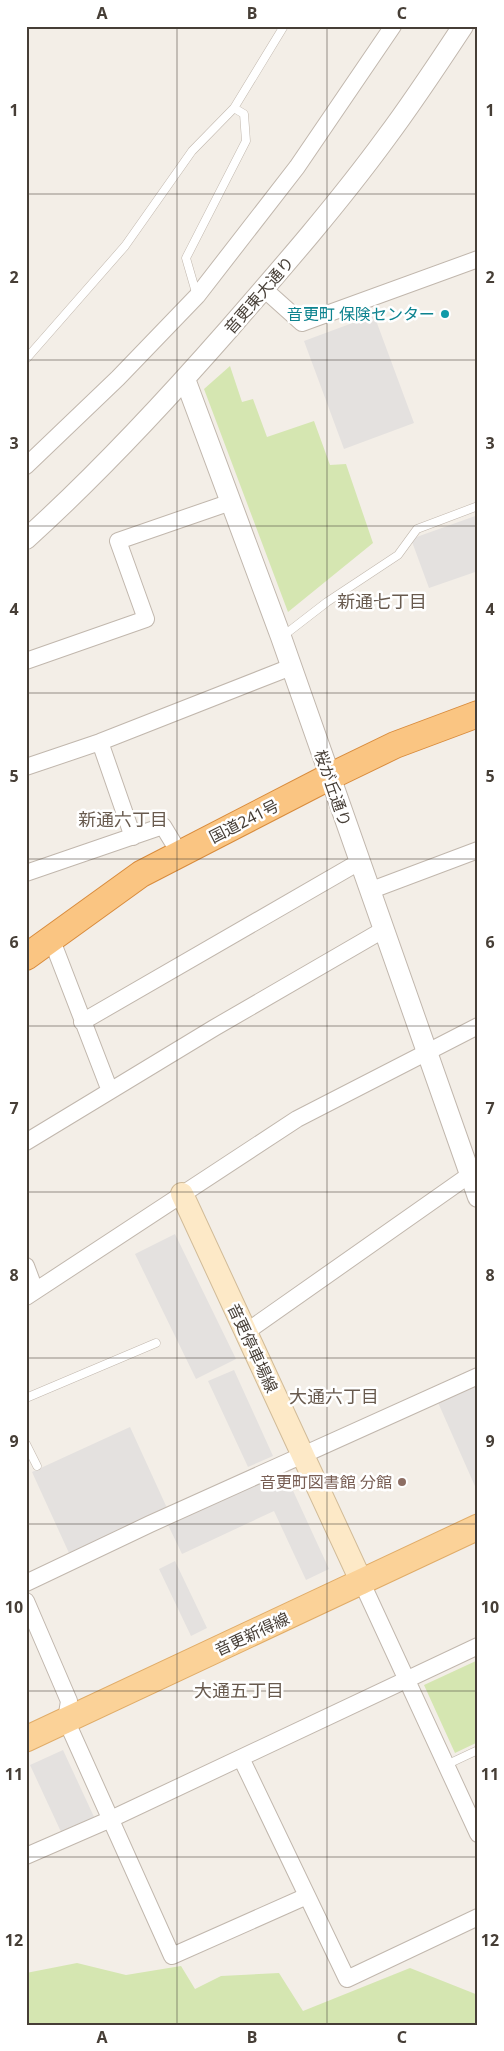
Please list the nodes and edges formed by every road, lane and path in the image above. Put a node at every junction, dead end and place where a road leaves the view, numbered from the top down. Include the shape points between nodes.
1 (284, 26) edge
2 (393, 26) edge
3 (463, 26) edge
4 (234, 108) junction
5 (478, 259) edge
6 (264, 289) junction
7 (197, 296) junction
8 (26, 359) edge
9 (185, 379) junction
10 (26, 466) edge
11 (231, 502) junction
12 (478, 506) edge
13 (26, 539) edge
14 (281, 637) junction
15 (26, 661) edge
16 (291, 667) junction
17 (478, 714) edge
18 (100, 742) junction
19 (26, 767) edge
20 (329, 777) junction
21 (133, 837) junction
22 (478, 850) edge
23 (180, 854) junction
24 (359, 862) junction
25 (26, 873) edge
26 (369, 891) junction
27 (383, 930) junction
28 (51, 938) junction
29 (26, 957) edge
30 (82, 1022) junction
31 (478, 1026) edge
32 (426, 1052) junction
33 (110, 1091) junction
34 (26, 1142) edge
35 (474, 1172) edge
36 (182, 1194) junction
37 (478, 1197) edge
38 (26, 1266) edge
39 (31, 1294) edge
40 (246, 1332) junction
41 (156, 1343) dead end
42 (478, 1376) edge
43 (26, 1398) edge
44 (26, 1444) edge
45 (303, 1455) junction
46 (37, 1466) dead end
47 (478, 1527) edge
48 (26, 1583) edge
49 (362, 1583) junction
50 (26, 1601) edge
51 (478, 1646) edge
52 (407, 1680) junction
53 (66, 1720) junction
54 (26, 1739) edge
55 (478, 1750) edge
56 (241, 1758) junction
57 (446, 1765) junction
58 (111, 1819) junction
59 (478, 1834) edge
60 (26, 1856) edge
61 (307, 1896) junction
62 (478, 1917) edge

1 - 4 lane
2 - 7 street via 297,167
3 - 6 street, 音更東大通り via 386,139
4 - 7 lane via 244,114 246,141 186,258
4 - 8 lane via 192,151 126,246
5 - 6 street via 302,323
6 - 9 street, 音更東大通り
7 - 10 street
9 - 11 street, 桜が丘通り
9 - 13 street, 音更東大通り via 76,494
11 - 14 street, 桜が丘通り
11 - 15 street via 118,541 146,619
12 - 14 lane via 417,529 398,555
14 - 16 street, 桜が丘通り
16 - 18 street
16 - 20 street, 桜が丘通り
17 - 20 highway, 国道241号 via 395,745
18 - 19 street
18 - 21 street
20 - 23 highway, 国道241号
20 - 24 street, 桜が丘通り
21 - 23 street via 163,826
21 - 25 street
22 - 26 street
23 - 28 highway, 国道241号 via 141,874
24 - 26 street, 桜が丘通り
24 - 30 street
26 - 27 street, 桜が丘通り
27 - 32 street, 桜が丘通り
27 - 33 street
28 - 29 highway, 国道241号
28 - 30 street
30 - 33 street
31 - 32 street
32 - 35 street, 桜が丘通り
32 - 36 street via 297,1119
33 - 34 street
35 - 37 street, 桜が丘通り
35 - 40 street
36 - 39 street
36 - 40 main road, 音更停車場線
38 - 39 street
40 - 45 main road, 音更停車場線
41 - 43 lane
42 - 45 street
44 - 46 lane
45 - 48 street
45 - 49 main road, 音更停車場線
47 - 49 main road, 音更新得線
49 - 52 street
49 - 53 main road, 音更新得線
50 - 53 street via 69,1701
51 - 52 street
52 - 56 street
52 - 57 street
53 - 54 main road, 音更新得線
53 - 58 street
55 - 57 lane
56 - 58 street
56 - 61 street
57 - 59 street
58 - 60 street
58 - 61 street via 172,1956
61 - 62 street via 347,1979

